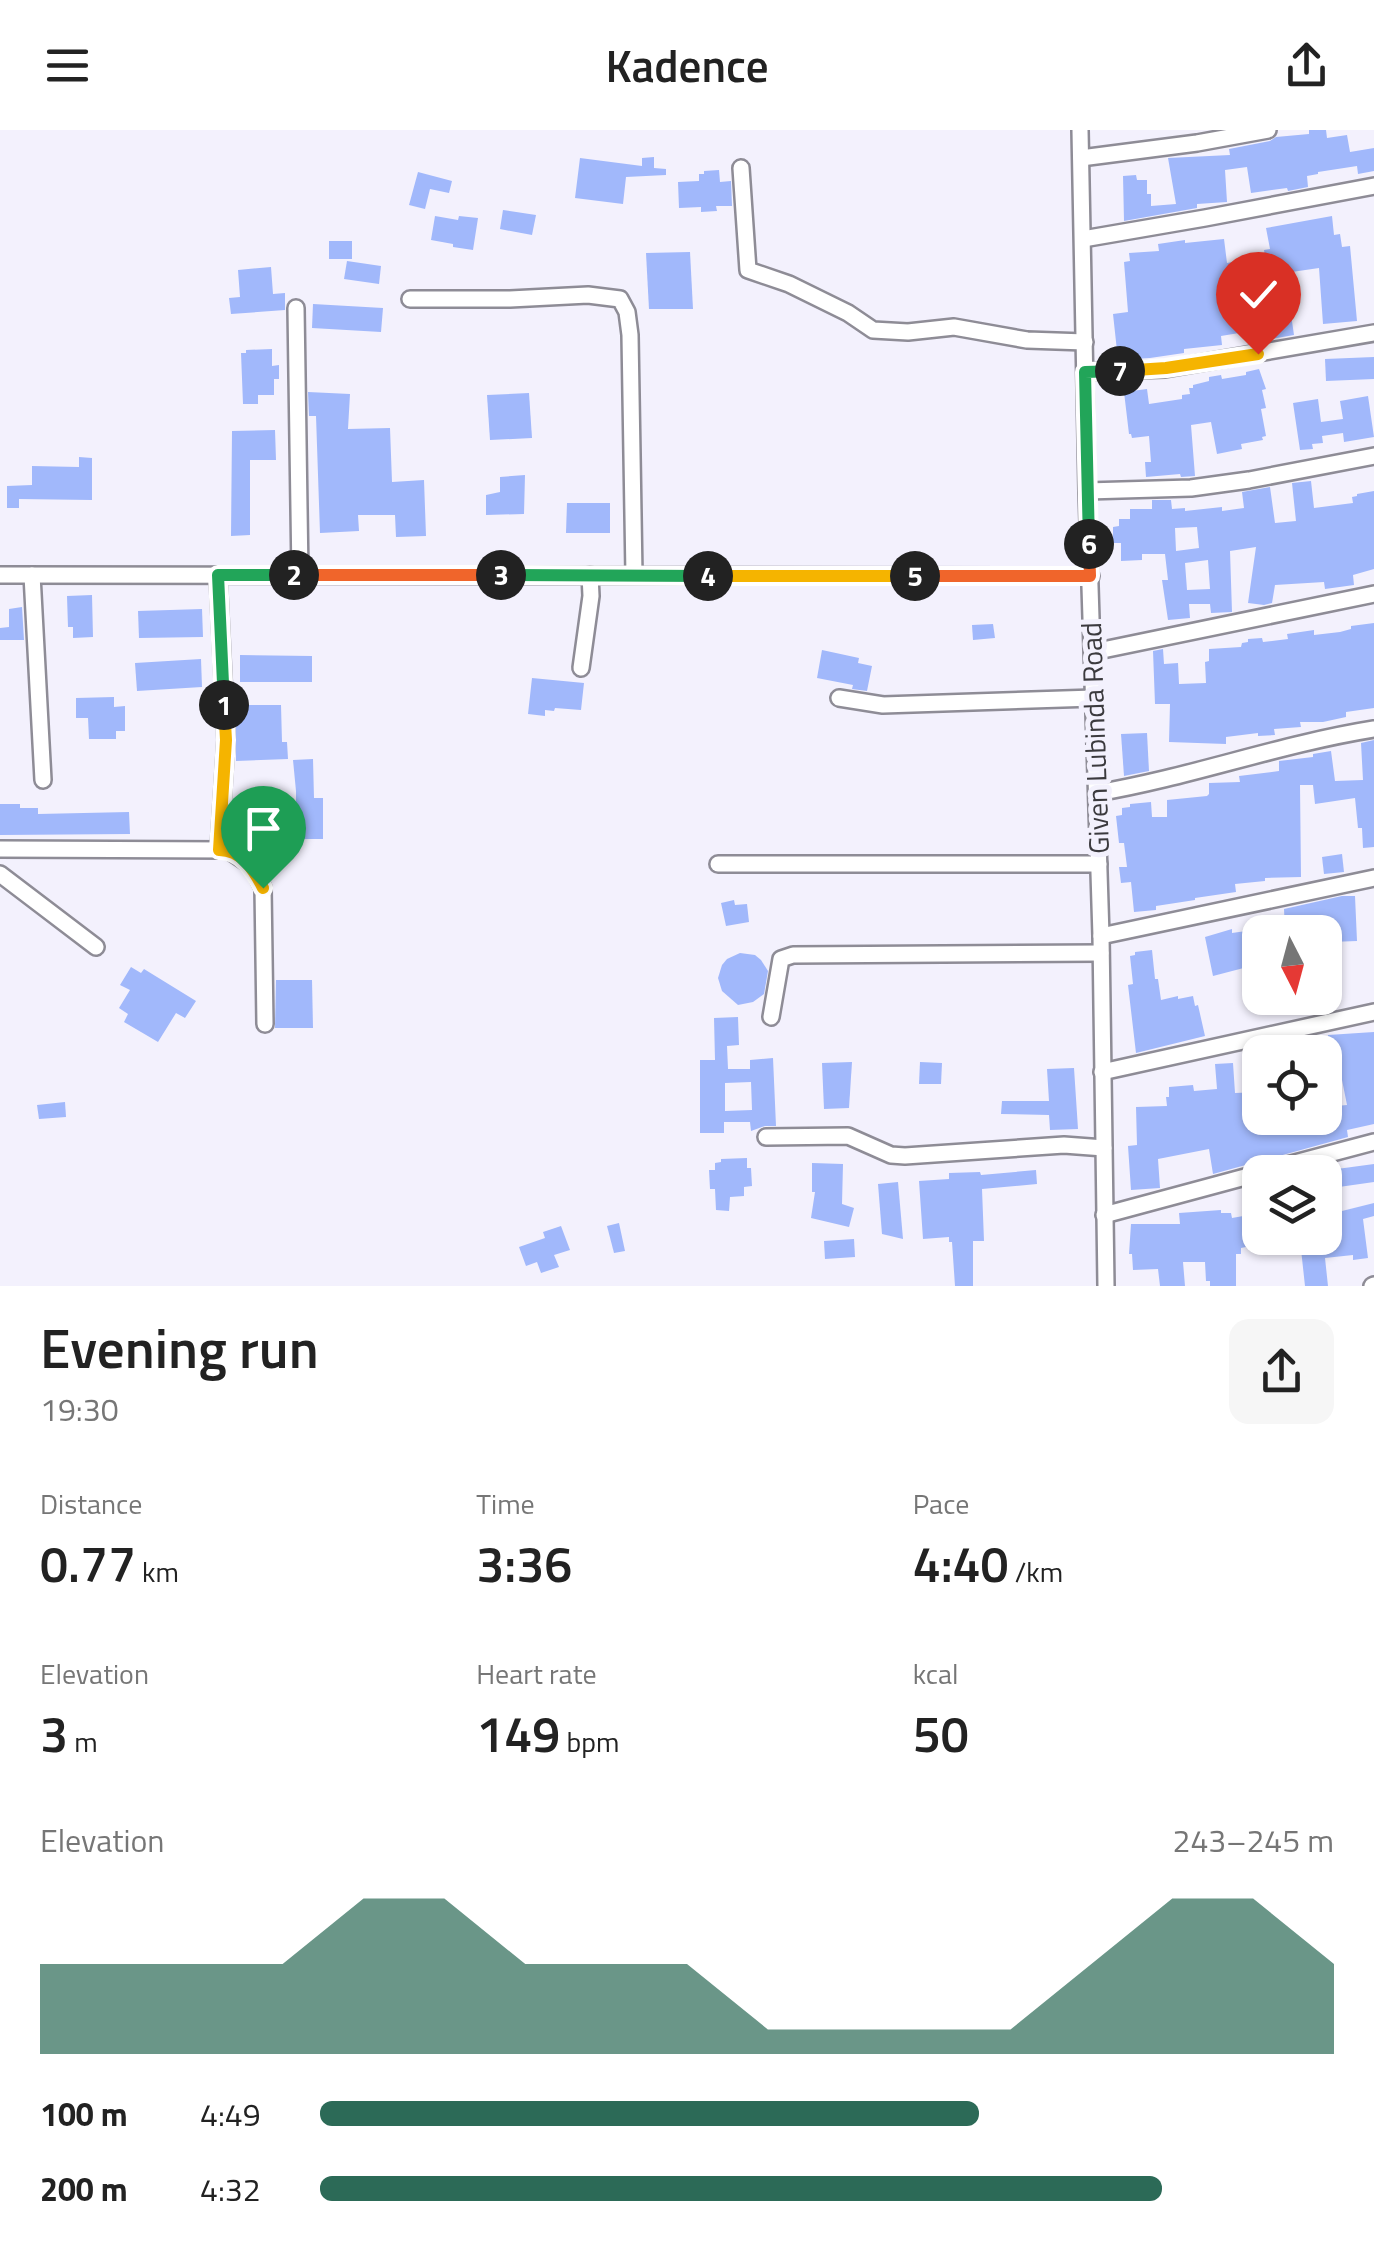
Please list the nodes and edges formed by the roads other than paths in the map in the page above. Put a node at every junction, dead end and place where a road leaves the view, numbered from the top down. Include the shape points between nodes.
1 (1080, 130) edge
2 (1268, 130) edge
3 (1082, 158) junction
4 (741, 168) dead end
5 (1374, 186) edge
6 (1083, 238) junction
7 (410, 299) dead end
8 (296, 308) dead end
9 (1374, 333) edge
10 (1084, 342) junction
11 (1085, 372) junction
12 (1374, 456) edge
13 (1087, 491) junction
14 (0, 574) edge
15 (32, 574) junction
16 (218, 575) junction
17 (300, 575) junction
18 (590, 575) junction
19 (634, 576) junction
20 (1090, 576) junction
21 (1374, 594) edge
22 (1093, 652) junction
23 (581, 668) dead end
24 (839, 698) dead end
25 (1094, 698) junction
26 (1374, 729) edge
27 (42, 780) dead end
28 (1097, 792) junction
29 (0, 849) edge
30 (224, 850) junction
31 (718, 864) dead end
32 (1099, 864) junction
33 (0, 874) edge
34 (1374, 878) edge
35 (1101, 945) junction
36 (96, 947) dead end
37 (1374, 1012) edge
38 (771, 1017) dead end
39 (266, 1024) dead end
40 (1102, 1072) junction
41 (766, 1138) dead end
42 (1374, 1142) edge
43 (1104, 1148) junction
44 (1327, 1155) edge
45 (1242, 1178) edge
46 (1104, 1214) junction
47 (1106, 1286) edge

1 - 3 street, Given Lubinda Road
2 - 3 street
3 - 6 street, Given Lubinda Road
4 - 10 street via 748,270 873,330 954,327
5 - 6 street
6 - 10 street, Given Lubinda Road
7 - 19 street via 620,299 630,335
8 - 17 street
9 - 11 street via 1166,368
10 - 11 street, Given Lubinda Road
11 - 13 street, Given Lubinda Road
12 - 13 street via 1191,488
13 - 20 street, Given Lubinda Road
14 - 15 street
15 - 16 street
15 - 27 street
16 - 17 street
16 - 30 street
17 - 18 street
18 - 19 street
18 - 23 street
19 - 20 street
20 - 22 street, Given Lubinda Road
21 - 22 street
22 - 25 street, Given Lubinda Road
24 - 25 street via 883,705
25 - 28 street, Given Lubinda Road
26 - 28 street
28 - 32 street, Given Lubinda Road
29 - 30 street
30 - 39 street via 252,866 263,888
31 - 32 street
32 - 35 street, Given Lubinda Road
33 - 36 street
34 - 35 street
35 - 38 street via 793,955 780,959
35 - 40 street, Given Lubinda Road
37 - 40 street
40 - 43 street, Given Lubinda Road
41 - 43 street via 848,1136 905,1156
42 - 44 street
43 - 46 street, Given Lubinda Road
45 - 46 street
46 - 47 street, Given Lubinda Road

